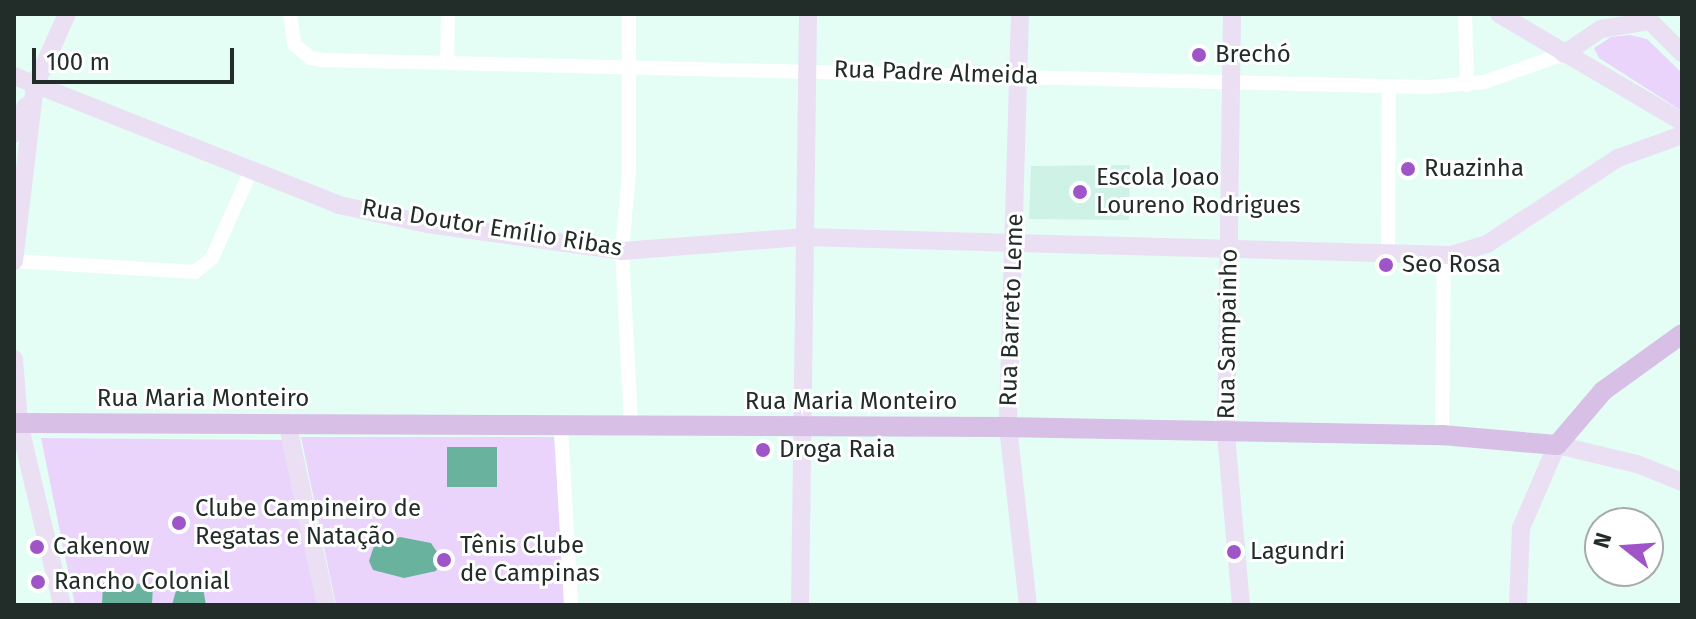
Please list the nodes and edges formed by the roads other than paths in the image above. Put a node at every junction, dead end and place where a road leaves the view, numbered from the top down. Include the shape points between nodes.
1 (67, 14) edge
2 (290, 14) edge
3 (448, 14) edge
4 (629, 14) edge
5 (808, 14) edge
6 (1020, 14) edge
7 (1232, 14) edge
8 (1465, 14) edge
9 (1499, 14) edge
10 (1646, 17) edge
11 (1605, 22) edge
12 (1682, 53) edge
13 (1564, 54) junction
14 (447, 63) junction
15 (628, 68) junction
16 (806, 69) junction
17 (1020, 75) junction
18 (14, 76) edge
19 (1231, 81) junction
20 (35, 85) junction
21 (1467, 85) junction
22 (1389, 86) junction
23 (1682, 122) edge
24 (14, 134) edge
25 (1682, 135) edge
26 (251, 171) junction
27 (16, 204) edge
28 (802, 237) junction
29 (1013, 242) junction
30 (1229, 250) junction
31 (622, 251) junction
32 (1388, 253) junction
33 (1444, 255) junction
34 (14, 261) edge
35 (1682, 334) edge
36 (14, 359) edge
37 (16, 423) edge
38 (631, 425) junction
39 (288, 426) junction
40 (561, 426) junction
41 (1008, 427) junction
42 (800, 430) junction
43 (1226, 434) junction
44 (1442, 435) junction
45 (1557, 445) junction
46 (19, 453) edge
47 (1682, 482) edge
48 (62, 605) edge
49 (326, 605) edge
50 (571, 605) edge
51 (800, 605) edge
52 (1028, 605) edge
53 (1241, 605) edge
54 (1518, 605) edge

1 - 20 street
2 - 14 street, Rua Padre Almeida via 294,44 310,58
3 - 14 street
4 - 15 street
5 - 16 street
6 - 17 street, Rua Barreto Leme
7 - 19 street, Rua Sampainho
8 - 21 street
9 - 13 street
10 - 11 street
10 - 12 street
11 - 13 street, Rua Padre Almeida
13 - 21 street, Rua Padre Almeida
13 - 23 street
14 - 15 street, Rua Padre Almeida
15 - 16 street, Rua Padre Almeida
15 - 31 street via 629,172
16 - 17 street, Rua Padre Almeida
16 - 28 street
17 - 19 street, Rua Padre Almeida
17 - 29 street, Rua Barreto Leme
18 - 20 street, Rua Doutor Emílio Ribas
19 - 22 street, Rua Padre Almeida
19 - 30 street, Rua Sampainho
20 - 24 street
20 - 26 street, Rua Doutor Emílio Ribas
20 - 27 street
21 - 22 street, Rua Padre Almeida
22 - 32 street
25 - 33 street, Rua Doutor Emílio Ribas via 1647,145 1586,175 1487,244
26 - 31 street, Rua Doutor Emílio Ribas via 339,205 407,220
26 - 34 street via 212,258 195,272
27 - 34 street
28 - 29 street, Rua Doutor Emílio Ribas
28 - 31 street, Rua Doutor Emílio Ribas
28 - 42 street
29 - 30 street, Rua Doutor Emílio Ribas
29 - 41 street, Rua Barreto Leme
30 - 32 street, Rua Doutor Emílio Ribas
30 - 43 street, Rua Sampainho
31 - 38 street
32 - 33 street, Rua Doutor Emílio Ribas
33 - 44 street
35 - 45 main road via 1603,391
36 - 37 street
37 - 39 main road, Rua Maria Monteiro
37 - 46 street
38 - 40 main road, Rua Maria Monteiro
38 - 42 main road, Rua Maria Monteiro
39 - 40 main road, Rua Maria Monteiro
39 - 49 street
40 - 50 street
41 - 42 main road, Rua Maria Monteiro
41 - 43 main road, Rua Maria Monteiro
41 - 52 street, Rua Barreto Leme
42 - 51 street
43 - 44 main road, Rua Maria Monteiro
43 - 53 street, Rua Sampainho
44 - 45 main road, Rua Maria Monteiro
45 - 47 street, Rua Maria Monteiro via 1637,464
45 - 54 street via 1521,528
46 - 48 street

